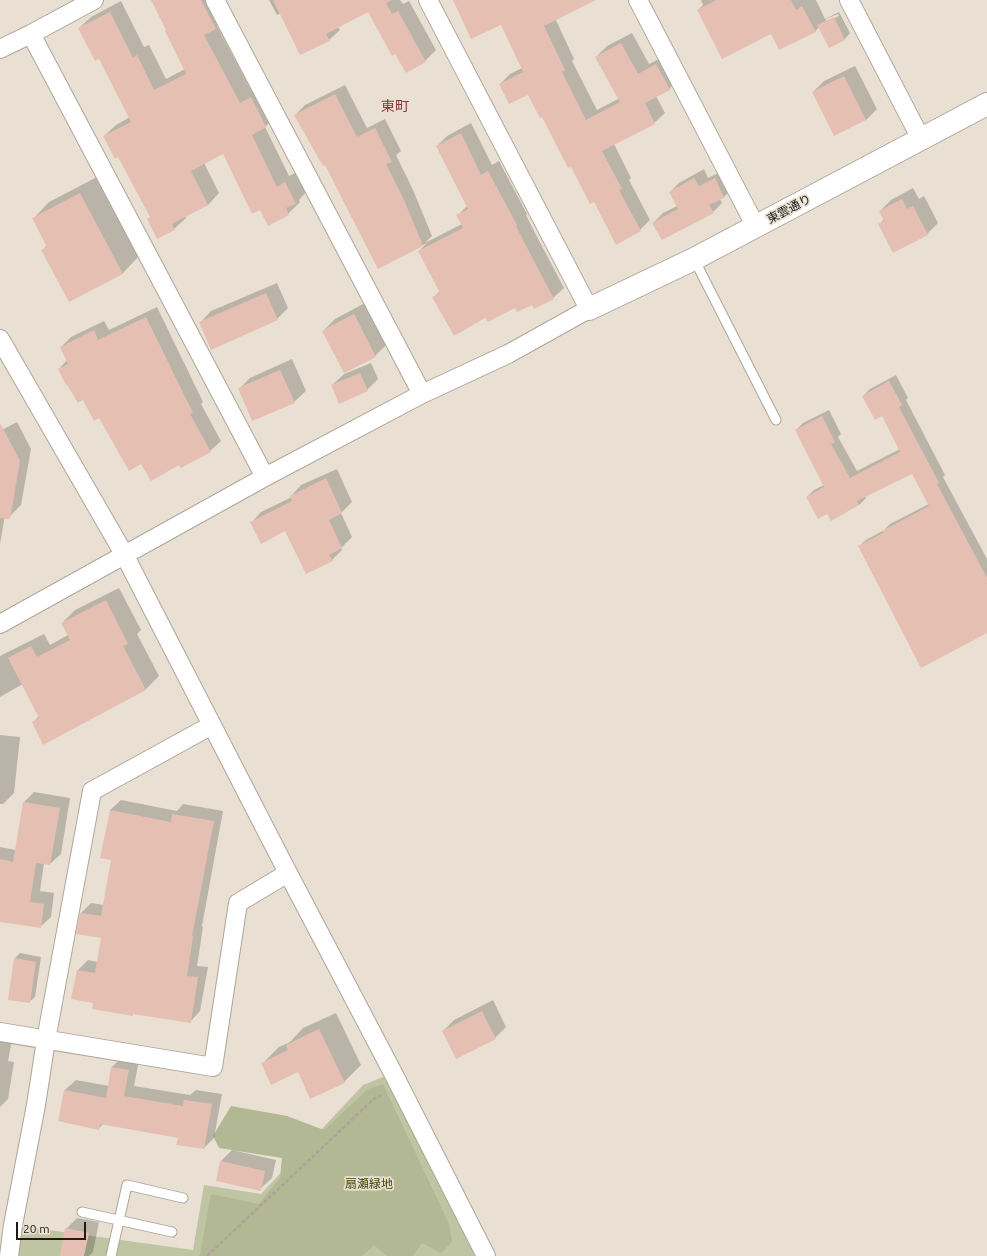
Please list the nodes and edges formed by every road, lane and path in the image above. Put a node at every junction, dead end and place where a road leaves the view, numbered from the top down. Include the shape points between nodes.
1 (94, 0) edge
2 (215, 0) edge
3 (428, 0) edge
4 (638, 0) edge
5 (849, 0) edge
6 (31, 34) junction
7 (0, 48) edge
8 (987, 104) edge
9 (922, 139) junction
10 (756, 227) junction
11 (694, 259) junction
12 (589, 309) junction
13 (1, 345) edge
14 (422, 394) junction
15 (776, 420) dead end
16 (265, 477) junction
17 (124, 554) junction
18 (0, 624) edge
19 (212, 725) junction
20 (288, 872) junction
21 (0, 1032) edge
22 (46, 1040) junction
23 (399, 1085) junction
24 (183, 1198) dead end
25 (82, 1212) dead end
26 (119, 1220) junction
27 (6, 1224) edge
28 (172, 1232) dead end
29 (9, 1256) edge
30 (111, 1256) edge
31 (207, 1256) edge
32 (486, 1256) edge

1 - 6 street
2 - 14 street
3 - 12 street
4 - 10 street
5 - 9 street
6 - 7 street
6 - 16 street
8 - 9 street, 東雲通り
9 - 10 street, 東雲通り
10 - 11 street, 東雲通り
11 - 12 street, 東雲通り
11 - 15 lane
12 - 14 street via 508,354
13 - 17 street
14 - 16 street
16 - 17 street
17 - 18 street
17 - 19 street
19 - 20 street
19 - 22 street via 92,791
20 - 22 street via 238,903 213,1067
20 - 23 street
21 - 22 street
22 - 27 street via 36,1105
23 - 31 path via 374,1099
23 - 32 street
24 - 26 lane via 127,1185
25 - 26 lane
26 - 28 lane
26 - 30 lane
27 - 29 street

